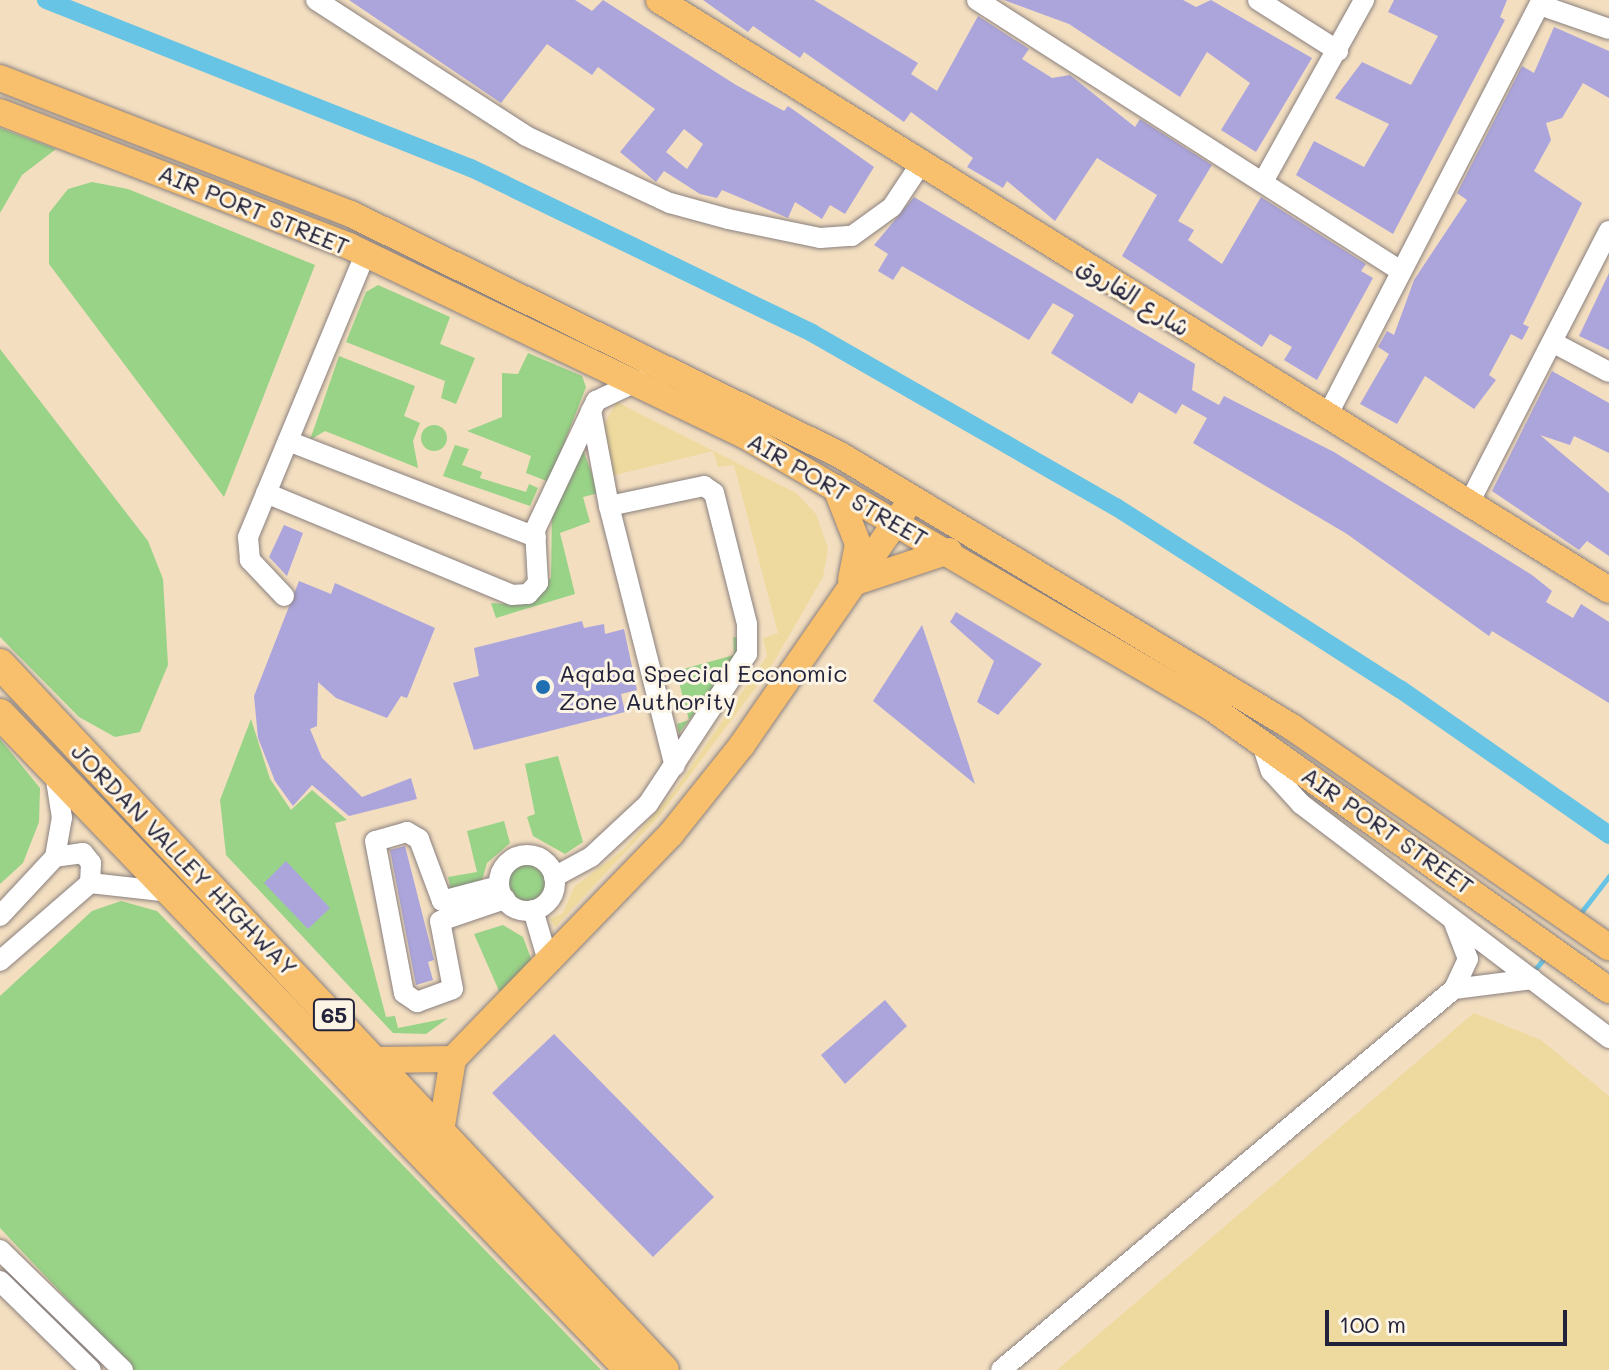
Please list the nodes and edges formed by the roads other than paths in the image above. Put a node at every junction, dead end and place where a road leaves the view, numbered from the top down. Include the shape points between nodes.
1 (316, 0) edge
2 (1258, 0) edge
3 (1364, 0) edge
4 (666, 2) edge
5 (983, 2) edge
6 (1541, 2) edge
7 (1609, 29) edge
8 (1338, 51) junction
9 (0, 78) edge
10 (0, 112) edge
11 (920, 165) junction
12 (1264, 180) junction
13 (1609, 231) edge
14 (365, 254) junction
15 (1398, 269) junction
16 (1554, 343) junction
17 (1609, 372) edge
18 (638, 381) junction
19 (591, 411) junction
20 (1327, 416) junction
21 (288, 441) junction
22 (836, 488) junction
23 (266, 493) junction
24 (913, 496) junction
25 (1468, 505) junction
26 (609, 506) junction
27 (897, 525) junction
28 (536, 537) junction
29 (949, 551) junction
30 (849, 587) junction
31 (1609, 590) edge
32 (284, 596) dead end
33 (0, 664) edge
34 (0, 714) edge
35 (1261, 741) junction
36 (675, 766) junction
37 (55, 774) junction
38 (132, 805) junction
39 (107, 829) junction
40 (55, 857) junction
41 (554, 877) junction
42 (90, 883) junction
43 (170, 892) junction
44 (502, 893) junction
45 (533, 910) junction
46 (0, 916) edge
47 (1454, 922) junction
48 (1609, 947) edge
49 (0, 961) edge
50 (548, 961) junction
51 (1534, 979) junction
52 (1454, 989) junction
53 (1609, 990) edge
54 (1609, 1038) edge
55 (453, 1059) junction
56 (378, 1060) junction
57 (441, 1131) junction
58 (0, 1250) edge
59 (0, 1281) edge
60 (91, 1370) edge
61 (123, 1370) edge
62 (630, 1370) edge
63 (664, 1370) edge
64 (1001, 1370) edge

1 - 11 street via 526,136 670,203 728,219 820,238 852,236 892,207
2 - 8 street
3 - 8 street
4 - 11 main road, شارع الفاروق
5 - 12 street
6 - 7 street
6 - 15 street
8 - 12 street
9 - 24 main road, AIR PORT STREET via 351,214 654,358
10 - 14 main road, AIR PORT STREET
11 - 20 main road, شارع الفاروق
12 - 15 street
13 - 16 street
14 - 18 main road, AIR PORT STREET
14 - 21 street
15 - 20 street
16 - 17 street
16 - 25 street
18 - 19 street
18 - 22 main road, AIR PORT STREET
19 - 26 street
19 - 28 street
20 - 25 main road, شارع الفاروق
21 - 23 street
21 - 28 street
22 - 27 main road, AIR PORT STREET
22 - 30 main road via 858,544
23 - 28 street via 512,595 528,594 538,583
23 - 32 street via 248,537 250,560
24 - 27 main road
24 - 48 main road, AIR PORT STREET via 1292,727
25 - 31 main road, شارع الفاروق
26 - 36 street
26 - 36 street via 704,486 719,509 747,624 747,654
27 - 29 main road, AIR PORT STREET
27 - 30 main road
29 - 30 main road via 894,564
29 - 35 main road, AIR PORT STREET
30 - 50 main road via 742,745 671,834
33 - 38 highway, JORDAN VALLEY HIGHWAY / 65
34 - 37 highway, JORDAN VALLEY HIGHWAY / 65
35 - 47 street via 1271,771 1301,804
35 - 53 main road, AIR PORT STREET
36 - 41 street via 622,833
37 - 39 highway, JORDAN VALLEY HIGHWAY / 65
37 - 40 street via 62,818
38 - 39 highway
38 - 56 highway, JORDAN VALLEY HIGHWAY / 65
39 - 43 highway, JORDAN VALLEY HIGHWAY / 65
40 - 42 street via 83,853 91,863
40 - 46 street
41 - 44 street via 543,861 526,856 503,869
41 - 45 street via 548,901
42 - 43 street
42 - 49 street
43 - 62 highway, JORDAN VALLEY HIGHWAY / 65
44 - 44 street via 442,901 419,839 407,832 375,841 404,993 417,1002 453,989 457,981 440,921
44 - 45 street
45 - 50 street
47 - 51 street
47 - 52 street via 1468,959
50 - 55 main road
51 - 52 street
51 - 54 street
52 - 64 street
55 - 56 main road
55 - 57 main road
56 - 57 highway, JORDAN VALLEY HIGHWAY / 65
57 - 63 highway, JORDAN VALLEY HIGHWAY / 65
58 - 61 street
59 - 60 street

